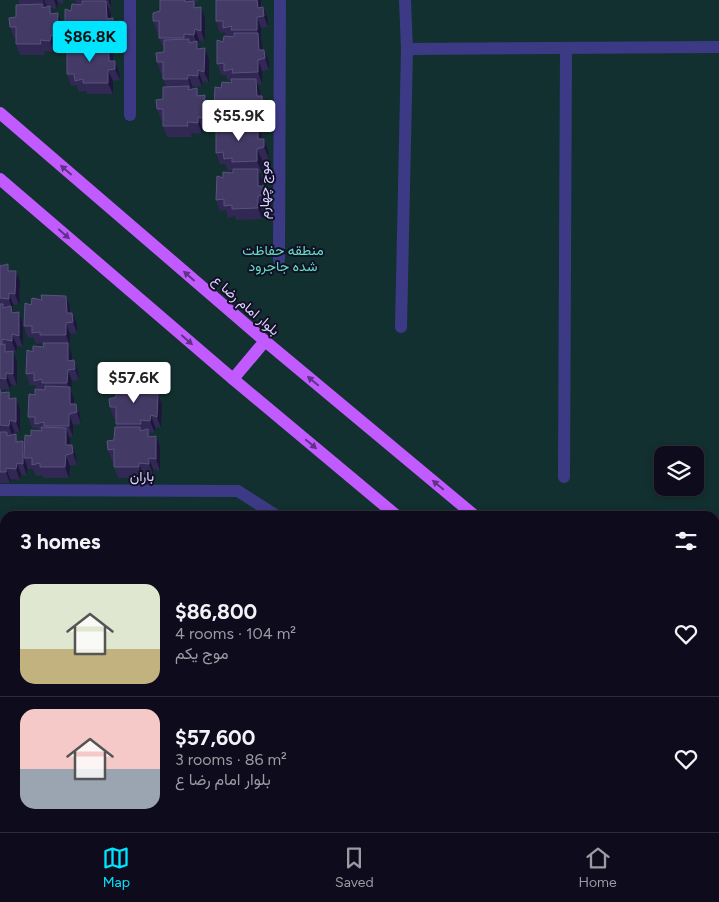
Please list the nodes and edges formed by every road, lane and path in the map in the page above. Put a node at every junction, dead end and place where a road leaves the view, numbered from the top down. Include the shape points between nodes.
1 (130, 0) edge
2 (280, 0) edge
3 (405, 0) edge
4 (719, 47) edge
5 (566, 48) junction
6 (407, 49) junction
7 (0, 113) edge
8 (130, 115) dead end
9 (0, 179) edge
10 (279, 260) dead end
11 (401, 327) dead end
12 (265, 341) junction
13 (233, 379) junction
14 (564, 478) dead end
15 (0, 490) edge
16 (269, 511) edge
17 (391, 511) edge
18 (469, 511) edge

1 - 8 street
2 - 10 street, موج چهارم
3 - 6 street
4 - 5 street
5 - 6 street
5 - 14 street
6 - 11 street
12 -> 7 main road, بلوار امام رضا ع
9 -> 13 main road
12 - 13 main road
18 -> 12 main road, بلوار امام رضا ع
13 -> 17 main road
15 - 16 street, باران via 238,491

